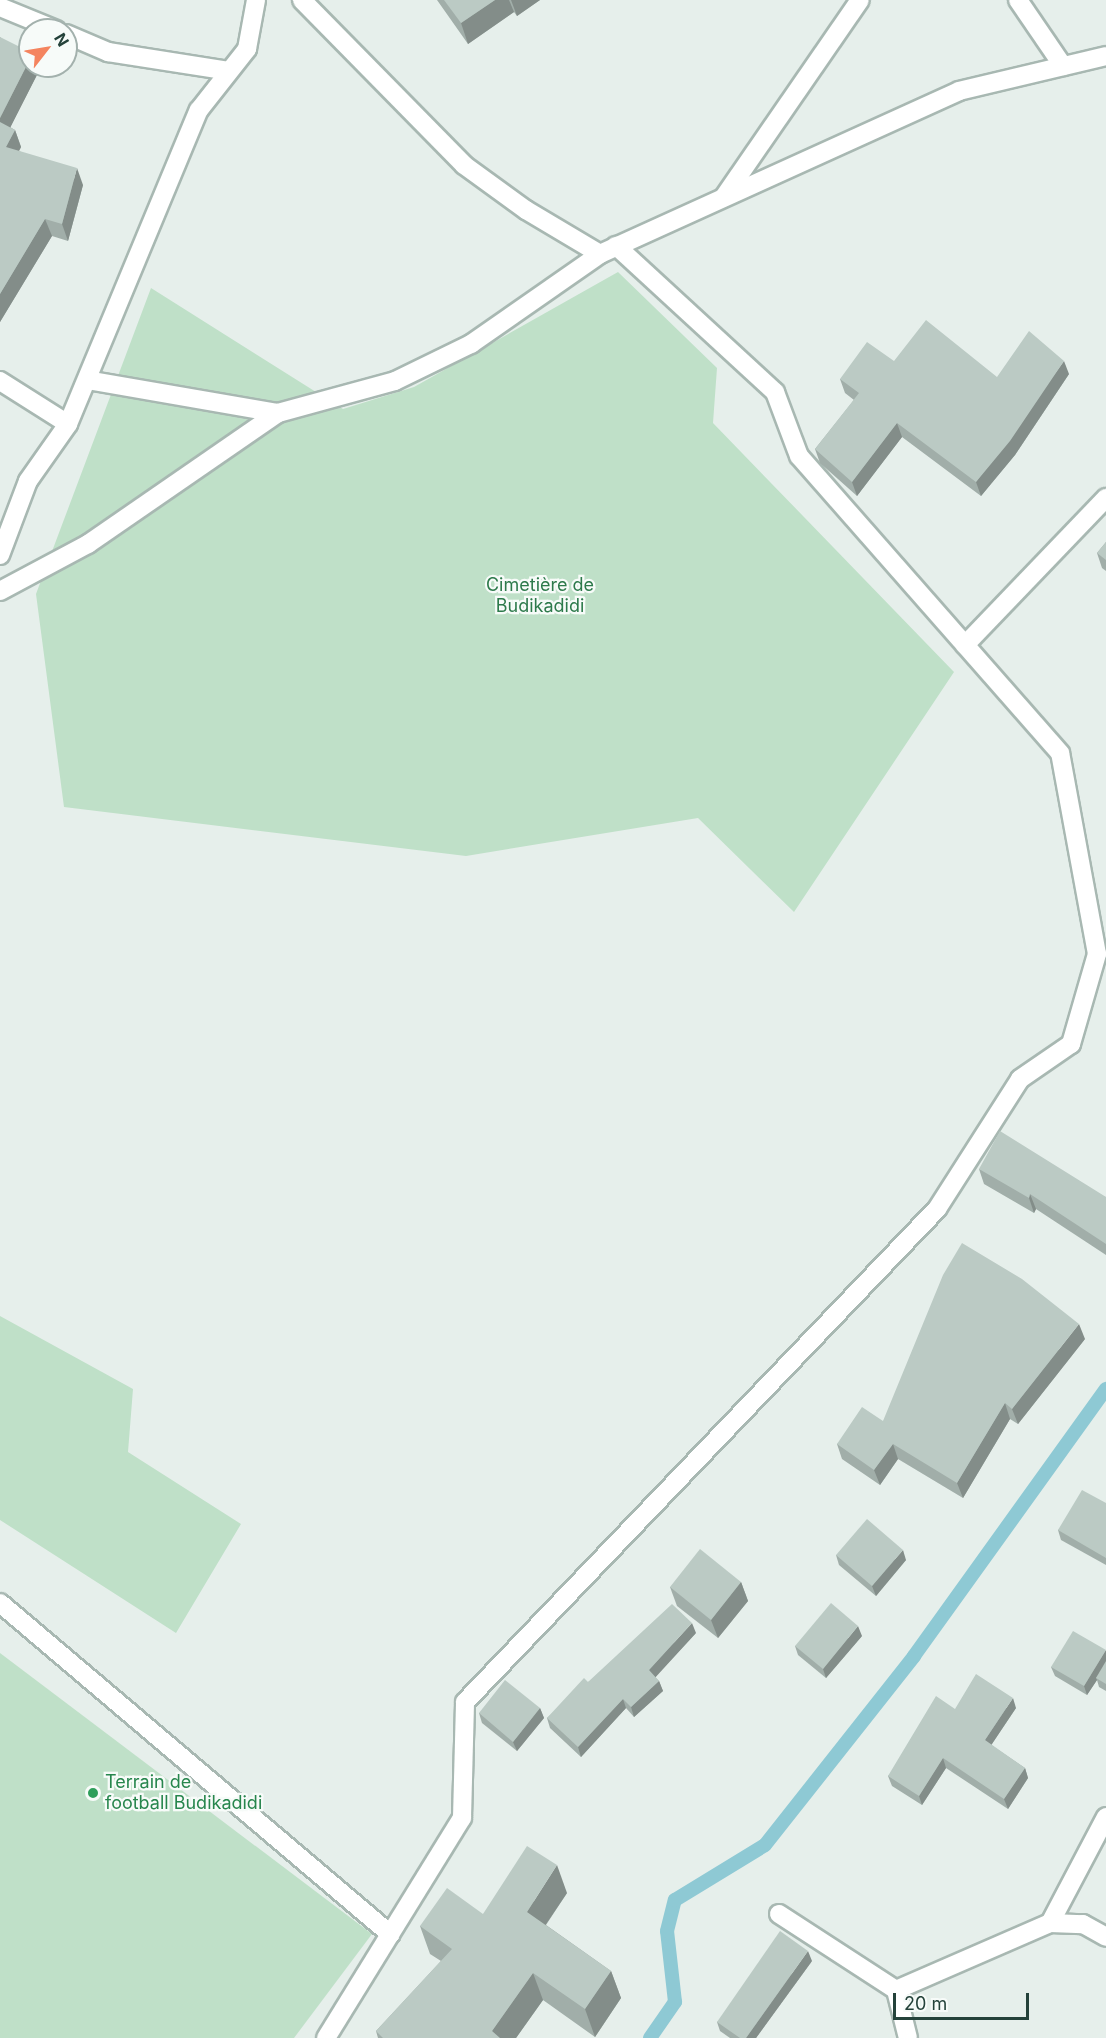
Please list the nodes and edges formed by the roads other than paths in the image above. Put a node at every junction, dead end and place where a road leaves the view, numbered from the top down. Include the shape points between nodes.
1 (256, 0) edge
2 (302, 0) edge
3 (860, 0) edge
4 (1018, 0) edge
5 (0, 7) edge
6 (27, 18) edge
7 (78, 39) edge
8 (1106, 56) edge
9 (1063, 66) junction
10 (230, 70) junction
11 (724, 197) junction
12 (608, 250) junction
13 (87, 380) junction
14 (0, 381) edge
15 (278, 413) junction
16 (68, 424) junction
17 (1106, 498) edge
18 (0, 555) edge
19 (0, 591) edge
20 (965, 645) junction
21 (0, 1603) edge
22 (1106, 1817) edge
23 (779, 1914) dead end
24 (1050, 1923) junction
25 (390, 1934) junction
26 (1106, 1937) edge
27 (896, 1990) junction
28 (326, 2038) edge
29 (908, 2038) edge

1 - 10 street via 247,50
2 - 12 street via 464,165 526,210
3 - 11 street
4 - 9 street
5 - 6 street
7 - 10 street via 108,52
8 - 9 street
9 - 11 street via 959,91
10 - 13 street via 199,110
11 - 12 street
12 - 15 street via 471,344 396,381
12 - 20 street via 775,392 799,456
13 - 15 street
13 - 16 street
14 - 16 street
15 - 19 street via 88,544
16 - 18 street via 28,482
17 - 20 street
20 - 25 street via 1060,753 1097,954 1071,1044 1020,1079 937,1209 465,1702 462,1818
21 - 25 street
22 - 24 street
23 - 27 street
24 - 26 street via 1083,1924
24 - 27 street
25 - 28 street
27 - 29 street

